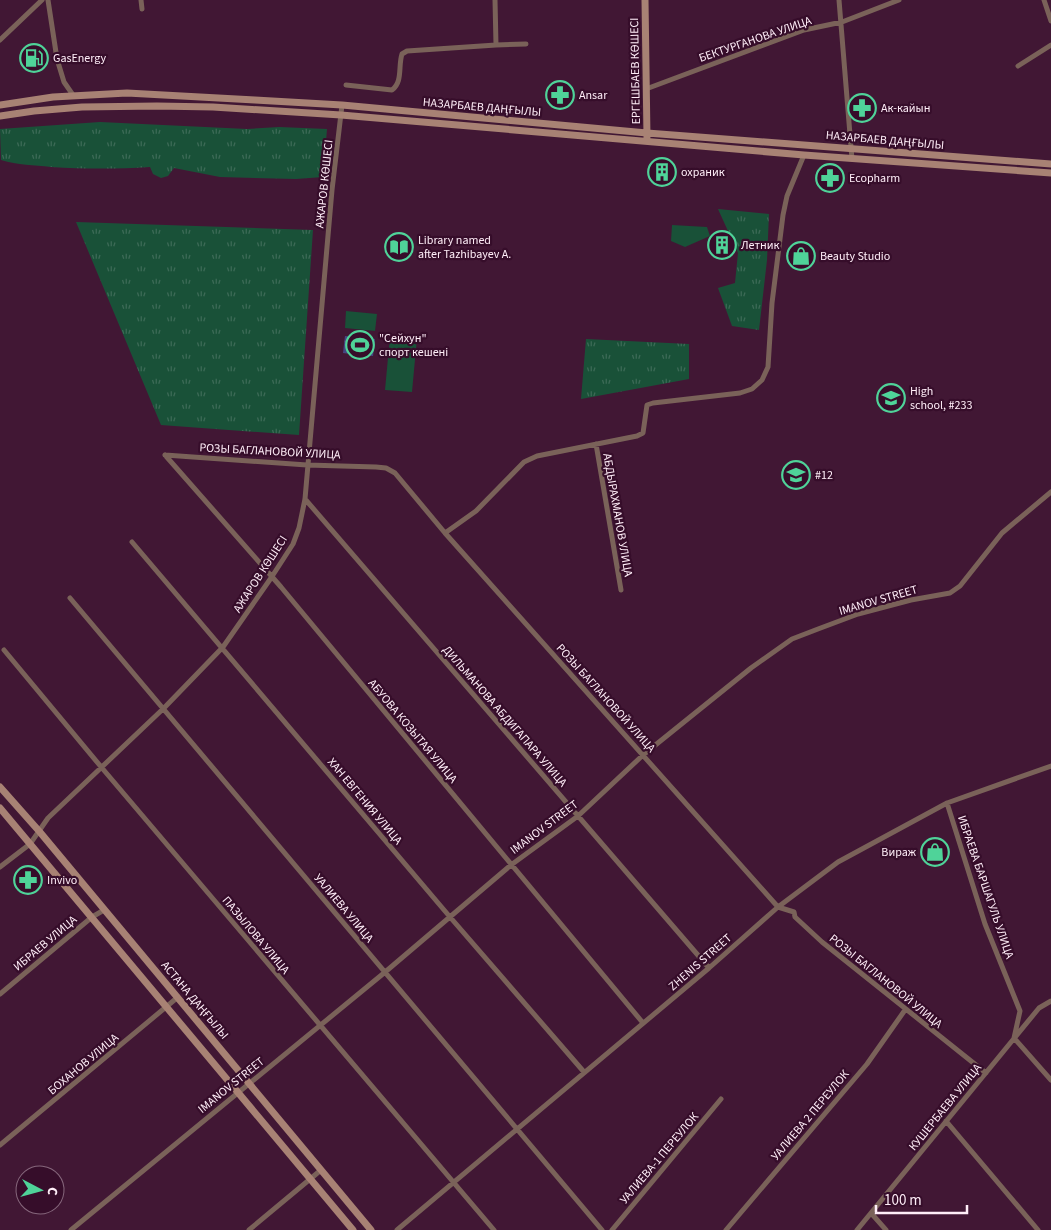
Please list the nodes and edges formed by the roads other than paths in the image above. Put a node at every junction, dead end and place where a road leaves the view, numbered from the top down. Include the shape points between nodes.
1 (42, 0) edge
2 (48, 0) edge
3 (142, 0) edge
4 (495, 0) edge
5 (645, 0) edge
6 (839, 0) edge
7 (900, 0) edge
8 (1044, 0) edge
9 (142, 9) dead end
10 (1051, 21) edge
11 (842, 22) junction
12 (0, 40) edge
13 (526, 44) dead end
14 (496, 45) junction
15 (1051, 45) edge
16 (1018, 66) dead end
17 (346, 85) dead end
18 (646, 89) junction
19 (73, 95) junction
20 (0, 104) edge
21 (342, 105) junction
22 (341, 115) junction
23 (0, 116) edge
24 (647, 134) junction
25 (647, 142) junction
26 (852, 148) junction
27 (804, 155) junction
28 (852, 159) junction
29 (1051, 164) edge
30 (1051, 172) edge
31 (596, 444) junction
32 (165, 455) joint
33 (307, 465) junction
34 (1051, 492) edge
35 (305, 499) junction
36 (445, 532) junction
37 (132, 542) dead end
38 (272, 578) junction
39 (621, 590) dead end
40 (70, 598) dead end
41 (223, 647) junction
42 (4, 650) dead end
43 (164, 708) junction
44 (643, 755) junction
45 (1051, 766) edge
46 (102, 768) junction
47 (0, 787) edge
48 (947, 803) junction
49 (0, 808) edge
50 (578, 816) junction
51 (39, 831) junction
52 (30, 844) junction
53 (511, 865) junction
54 (0, 867) edge
55 (778, 908) junction
56 (104, 910) junction
57 (92, 917) junction
58 (450, 917) junction
59 (709, 968) junction
60 (384, 972) junction
61 (0, 994) edge
62 (178, 997) junction
63 (1051, 1001) edge
64 (167, 1007) junction
65 (904, 1010) junction
66 (643, 1023) junction
67 (320, 1026) junction
68 (1014, 1038) junction
69 (584, 1072) junction
70 (986, 1073) junction
71 (1051, 1080) edge
72 (250, 1083) junction
73 (238, 1092) junction
74 (721, 1099) dead end
75 (946, 1121) junction
76 (518, 1128) junction
77 (0, 1145) edge
78 (321, 1170) junction
79 (310, 1179) junction
80 (454, 1183) junction
81 (871, 1213) junction
82 (71, 1230) edge
83 (249, 1230) edge
84 (353, 1230) edge
85 (371, 1230) edge
86 (397, 1230) edge
87 (494, 1230) edge
88 (602, 1230) edge
89 (612, 1230) edge
90 (726, 1230) edge
91 (857, 1230) edge
92 (886, 1230) edge
93 (1038, 1230) edge

1 - 12 street
2 - 19 street via 57,59 64,82
3 - 9 street
4 - 14 street
5 - 18 main road, ЕРГЕШБАЕВ КӨШЕСІ
6 - 11 street
7 - 11 street, БЕКТУРГАНОВА УЛИЦА
8 - 10 street
11 - 18 street, БЕКТУРГАНОВА УЛИЦА via 804,30
11 - 26 street
13 - 14 street
14 - 17 street via 407,51 402,54 399,81 392,90
15 - 16 street
18 - 24 main road, ЕРГЕШБАЕВ КӨШЕСІ
19 - 20 main road, НАЗАРБАЕВ ДАҢҒЫЛЫ
19 - 21 main road, НАЗАРБАЕВ ДАҢҒЫЛЫ via 127,93
21 - 22 street, АЖАРОВ КӨШЕСІ
21 - 24 main road, НАЗАРБАЕВ ДАҢҒЫЛЫ
22 - 23 main road, НАЗАРБАЕВ ДАҢҒЫЛЫ via 157,106 82,107
22 - 25 main road, НАЗАРБАЕВ ДАҢҒЫЛЫ
22 - 33 street, АЖАРОВ КӨШЕСІ
24 - 25 main road, ЕРГЕШБАЕВ КӨШЕСІ
24 - 26 main road, НАЗАРБАЕВ ДАҢҒЫЛЫ
25 - 27 main road, НАЗАРБАЕВ ДАҢҒЫЛЫ
26 - 28 street
26 - 29 main road, НАЗАРБАЕВ ДАҢҒЫЛЫ
27 - 28 main road, НАЗАРБАЕВ ДАҢҒЫЛЫ
27 - 31 street, АБДЫРАХМАНОВ УЛИЦА via 787,196 783,215 768,367 762,380 752,389 740,393 647,405 643,433
28 - 30 main road, НАЗАРБАЕВ ДАҢҒЫЛЫ
31 - 36 street, АБДЫРАХМАНОВ УЛИЦА via 537,456 524,462 476,510
31 - 39 street, АБДЫРАХМАНОВ УЛИЦА
32 - 33 street, РОЗЫ БАГЛАНОВОЙ УЛИЦА
32 - 38 street, АБУОВА КОЗЫТАЯ УЛИЦА
33 - 35 street, АЖАРОВ КӨШЕСІ
33 - 36 street, РОЗЫ БАГЛАНОВОЙ УЛИЦА via 386,468 395,473
34 - 44 street, IMANOV STREET via 1002,533 960,586 950,593 858,614 792,638
35 - 38 street, АЖАРОВ КӨШЕСІ via 293,544
35 - 50 street, ДИЛЬМАНОВА АБДИГАПАРА УЛИЦА
36 - 44 street, РОЗЫ БАГЛАНОВОЙ УЛИЦА
37 - 41 street, ХАН ЕВГЕНИЯ УЛИЦА
38 - 41 street, АЖАРОВ КӨШЕСІ
38 - 53 street, АБУОВА КОЗЫТАЯ УЛИЦА
40 - 43 street, УАЛИЕВА УЛИЦА
41 - 43 street, АЖАРОВ КӨШЕСІ
41 - 58 street, ХАН ЕВГЕНИЯ УЛИЦА
42 - 46 street, ПАЗЫЛОВА УЛИЦА
43 - 46 street, АЖАРОВ КӨШЕСІ
43 - 60 street, УАЛИЕВА УЛИЦА
44 - 50 street, IMANOV STREET
44 - 55 street, РОЗЫ БАГЛАНОВОЙ УЛИЦА
45 - 48 street, ZHENIS STREET
46 - 51 street, АЖАРОВ КӨШЕСІ via 48,818
46 - 67 street, ПАЗЫЛОВА УЛИЦА
47 - 51 main road, АСТАНА ДАҢҒЫЛЫ
48 - 55 street, ZHENIS STREET via 838,862
48 - 68 street, ИБРАЕВА БАРШАГУЛЬ УЛИЦА via 985,924 1020,1011
49 - 52 main road, АСТАНА ДАҢҒЫЛЫ
50 - 53 street, IMANOV STREET
50 - 59 street, ДИЛЬМАНОВА АБДИГАПАРА УЛИЦА
51 - 52 street, АЖАРОВ КӨШЕСІ
51 - 56 main road, АСТАНА ДАҢҒЫЛЫ
52 - 54 street, АЖАРОВ КӨШЕСІ
52 - 57 main road, АСТАНА ДАҢҒЫЛЫ
53 - 58 street, IMANOV STREET
53 - 66 street, АБУОВА КОЗЫТАЯ УЛИЦА
55 - 59 street, ZHENIS STREET
55 - 65 street, РОЗЫ БАГЛАНОВОЙ УЛИЦА via 794,912 795,917 822,942
56 - 57 street, ИБРАЕВ УЛИЦА
56 - 62 main road, АСТАНА ДАҢҒЫЛЫ
57 - 61 street, ИБРАЕВ УЛИЦА
57 - 64 main road, АСТАНА ДАҢҒЫЛЫ
58 - 60 street, IMANOV STREET
58 - 69 street, ХАН ЕВГЕНИЯ УЛИЦА
59 - 66 street, ZHENIS STREET
60 - 67 street, IMANOV STREET
60 - 76 street, УАЛИЕВА УЛИЦА
62 - 64 street, БОХАНОВ УЛИЦА
62 - 72 main road, АСТАНА ДАҢҒЫЛЫ
63 - 68 street, КУШЕРБАЕВА УЛИЦА via 1039,1008
64 - 73 main road, АСТАНА ДАҢҒЫЛЫ
64 - 77 street, БОХАНОВ УЛИЦА
65 - 70 street, РОЗЫ БАГЛАНОВОЙ УЛИЦА
65 - 90 street, УАЛИЕВА 2 ПЕРЕУЛОК via 867,1064
66 - 69 street, ZHENIS STREET
67 - 72 street, IMANOV STREET
67 - 80 street, ПАЗЫЛОВА УЛИЦА
68 - 70 street, КУШЕРБАЕВА УЛИЦА
68 - 71 street
69 - 76 street, ZHENIS STREET
70 - 75 street, КУШЕРБАЕВА УЛИЦА
72 - 73 street, IMANOV STREET
72 - 78 main road, АСТАНА ДАҢҒЫЛЫ
73 - 79 main road, АСТАНА ДАҢҒЫЛЫ
73 - 82 street, IMANOV STREET
74 - 89 street, УАЛИЕВА-1 ПЕРЕУЛОК
75 - 81 street, КУШЕРБАЕВА УЛИЦА
75 - 93 street
76 - 80 street, ZHENIS STREET
76 - 88 street, УАЛИЕВА УЛИЦА
78 - 79 street
78 - 85 main road, АСТАНА ДАҢҒЫЛЫ
79 - 83 street
79 - 84 main road, АСТАНА ДАҢҒЫЛЫ
80 - 86 street, ZHENIS STREET
80 - 87 street, ПАЗЫЛОВА УЛИЦА
81 - 91 street, КУШЕРБАЕВА УЛИЦА
81 - 92 street

